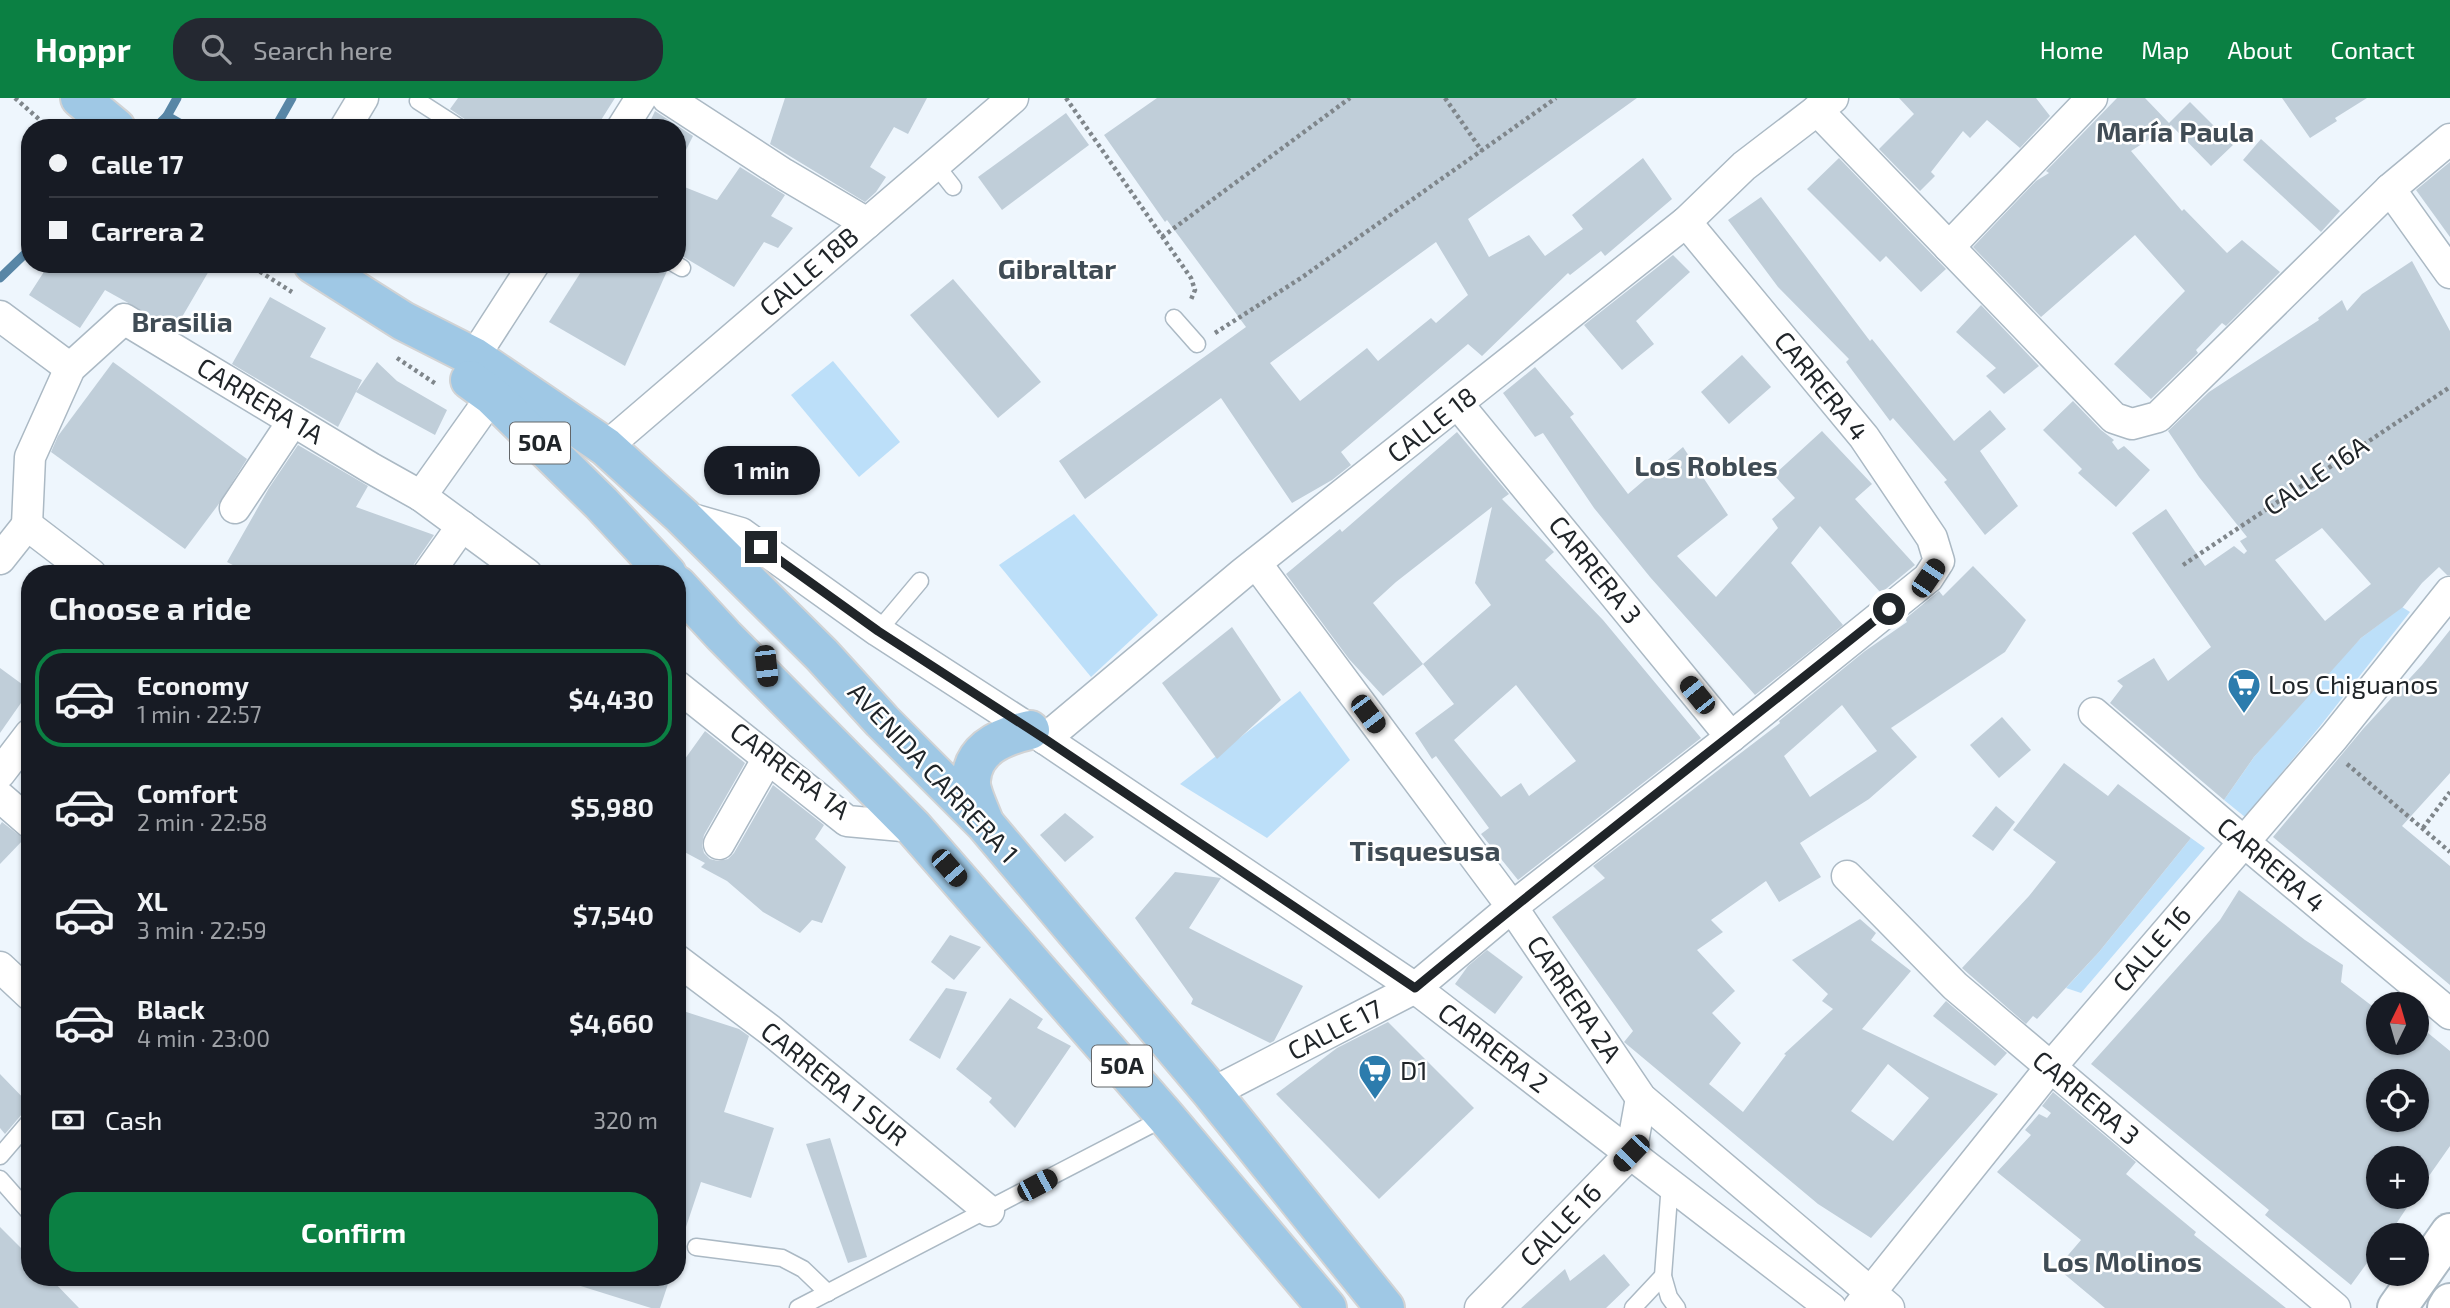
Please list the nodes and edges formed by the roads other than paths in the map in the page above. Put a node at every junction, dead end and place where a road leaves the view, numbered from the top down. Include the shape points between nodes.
1 (80, 98) edge
2 (362, 98) edge
3 (641, 98) edge
4 (667, 98) edge
5 (1013, 98) edge
6 (2092, 98) edge
7 (418, 101) dead end
8 (1825, 104) edge
9 (105, 119) edge
10 (350, 119) edge
11 (446, 119) edge
12 (628, 119) edge
13 (2450, 139) edge
14 (2390, 189) junction
15 (1686, 222) junction
16 (867, 223) junction
17 (1949, 247) junction
18 (528, 273) edge
19 (2450, 273) edge
20 (303, 279) edge
21 (0, 316) edge
22 (1174, 318) road end
23 (395, 337) junction
24 (1197, 344) road end
25 (474, 357) junction
26 (70, 368) junction
27 (1458, 404) junction
28 (485, 405) junction
29 (293, 421) junction
30 (606, 447) junction
31 (421, 496) junction
32 (601, 503) junction
33 (235, 508) dead end
34 (682, 516) junction
35 (27, 525) junction
36 (462, 526) junction
37 (0, 559) edge
38 (1939, 561) joint
39 (1256, 564) junction
40 (79, 565) edge
41 (434, 565) edge
42 (515, 565) edge
43 (659, 565) edge
44 (920, 581) dead end
45 (2450, 592) edge
46 (686, 594) edge
47 (878, 631) junction
48 (768, 680) junction
49 (686, 693) edge
50 (2094, 713) dead end
51 (881, 721) junction
52 (1037, 735) junction
53 (1731, 737) junction
54 (21, 746) edge
55 (768, 758) junction
56 (0, 773) edge
57 (0, 797) edge
58 (21, 815) edge
59 (985, 824) junction
60 (913, 827) junction
61 (2244, 842) junction
62 (719, 844) dead end
63 (1847, 876) dead end
64 (1512, 907) junction
65 (0, 967) edge
66 (686, 967) edge
67 (21, 987) edge
68 (1415, 988) junction
69 (2450, 1014) edge
70 (2050, 1068) junction
71 (1212, 1093) junction
72 (1641, 1098) junction
73 (1166, 1117) junction
74 (21, 1132) edge
75 (1631, 1153) junction
76 (0, 1156) edge
77 (0, 1179) edge
78 (1670, 1183) junction
79 (21, 1203) edge
80 (989, 1211) junction
81 (2450, 1233) edge
82 (696, 1247) dead end
83 (1663, 1276) junction
84 (828, 1293) junction
85 (1872, 1303) edge
86 (2450, 1304) edge
87 (798, 1308) edge
88 (1328, 1308) edge
89 (1385, 1308) edge
90 (1480, 1308) edge
91 (1633, 1308) edge
92 (1678, 1308) edge
93 (1831, 1308) edge
94 (2335, 1308) edge
95 (2397, 1308) edge
96 (2447, 1308) edge

1 - 9 main road
2 - 10 street
3 - 12 street
4 - 16 street
5 - 16 street, CALLE 18B via 944,176
6 - 17 street
7 - 11 lane
8 - 15 street, CALLE 18 via 1744,166
8 - 17 street
13 - 14 street
14 - 17 street via 2158,417 2132,424 2114,418
14 - 19 street
15 - 27 street, CALLE 18
15 - 38 street, CARRERA 4 via 1864,437 1932,538
16 - 30 street, CALLE 18B
18 - 25 street
20 - 23 main road, AVENIDA CARRERA 1 / 50A
21 - 26 street
22 - 24 lane
23 - 25 main road, AVENIDA CARRERA 1 / 50A
23 - 28 main road, AVENIDA CARRERA 1 / 50A via 462,374
25 - 30 main road, AVENIDA CARRERA 1 / 50A
26 - 29 street, CARRERA 1A via 124,319
26 - 35 street via 30,457
27 - 39 street, CALLE 18
27 - 53 street, CARRERA 3
28 - 31 street
28 - 32 main road, AVENIDA CARRERA 1 / 50A
29 - 31 street, CARRERA 1A
29 - 33 street
30 - 34 main road, AVENIDA CARRERA 1 / 50A
31 - 36 street, CARRERA 1A
32 - 34 main road
32 - 43 main road, AVENIDA CARRERA 1 / 50A
34 - 47 street, CARRERA 2 via 741,533
34 - 51 main road, AVENIDA CARRERA 1 / 50A via 822,655
35 - 37 street
35 - 40 street
36 - 41 street
36 - 42 street, CARRERA 1A
38 - 53 street, CALLE 17 via 1928,578
39 - 52 street, CALLE 18
39 - 64 street, CARRERA 2A
44 - 47 lane
45 - 61 street, CALLE 16
46 - 48 main road, AVENIDA CARRERA 1 / 50A
47 - 52 street, CARRERA 2
48 - 51 main road via 769,657 785,648 803,655
48 - 60 main road, AVENIDA CARRERA 1 / 50A
49 - 55 street, CARRERA 1A
50 - 61 street, CARRERA 4
51 - 59 main road, AVENIDA CARRERA 1 / 50A
52 - 59 main road via 1007,735 981,754 970,782
52 - 68 street, CARRERA 2
53 - 64 street, CALLE 17
54 - 56 street
55 - 60 street, CARRERA 1A via 847,821
55 - 62 street
57 - 58 street
59 - 71 main road, AVENIDA CARRERA 1 / 50A
60 - 73 main road, AVENIDA CARRERA 1 / 50A
61 - 69 street, CARRERA 4
61 - 70 street, CALLE 16
63 - 70 street, CARRERA 3 via 1955,986
64 - 68 street, CALLE 17
64 - 72 street, CARRERA 2A
65 - 67 street
66 - 80 street, CARRERA 1 SUR
68 - 71 street, CALLE 17
68 - 75 street, CARRERA 2
70 - 85 street, CALLE 16
70 - 94 street, CARRERA 3
71 - 89 main road, AVENIDA CARRERA 1 / 50A
72 - 75 street
72 - 85 street
73 - 80 lane
73 - 88 main road, AVENIDA CARRERA 1 / 50A
74 - 76 lane
75 - 78 street, CARRERA 2
75 - 90 street, CALLE 16
77 - 79 lane
78 - 83 lane
78 - 93 street, CARRERA 2
80 - 84 lane
81 - 95 main road
82 - 84 lane via 782,1258 803,1269
83 - 91 lane
83 - 92 lane
84 - 87 lane
86 - 96 main road

